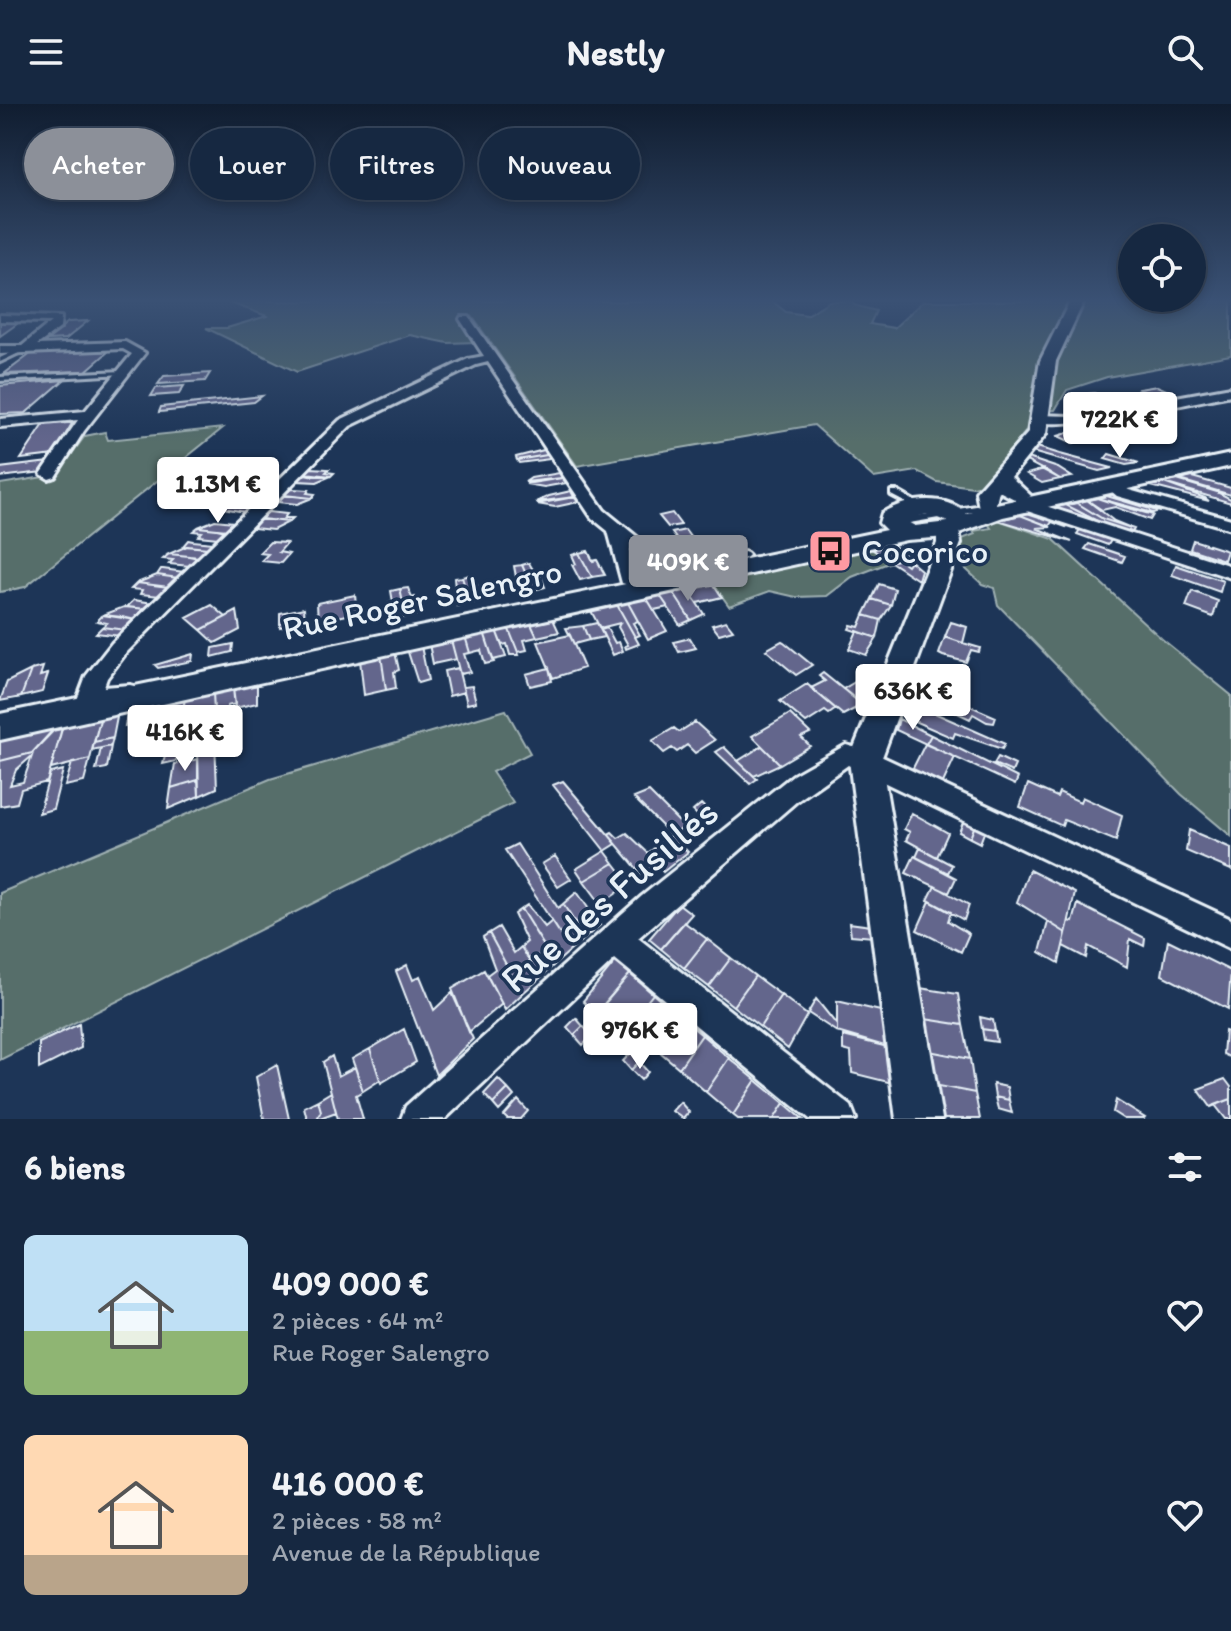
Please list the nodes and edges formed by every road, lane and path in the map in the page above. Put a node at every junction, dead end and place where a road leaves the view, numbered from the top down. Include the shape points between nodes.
1 (39, 348) edge
2 (135, 348) edge
3 (485, 348) edge
4 (1054, 348) edge
5 (23, 349) junction
6 (0, 350) edge
7 (492, 358) junction
8 (0, 360) edge
9 (122, 373) junction
10 (0, 379) edge
11 (1231, 391) edge
12 (92, 415) junction
13 (1038, 419) junction
14 (0, 423) edge
15 (1231, 456) edge
16 (49, 474) dead end
17 (1001, 477) junction
18 (1113, 486) junction
19 (1024, 500) junction
20 (987, 503) junction
21 (929, 524) junction
22 (1231, 524) edge
23 (616, 532) junction
24 (744, 555) junction
25 (667, 571) junction
26 (1231, 572) edge
27 (629, 579) junction
28 (237, 670) junction
29 (88, 700) junction
30 (0, 713) edge
31 (0, 720) edge
32 (0, 727) edge
33 (865, 760) junction
34 (1231, 934) edge
35 (615, 939) junction
36 (419, 1119) edge
37 (838, 1119) edge
38 (919, 1119) edge

1 - 5 street
2 - 9 street via 138,357
3 - 7 street
4 - 13 street
5 - 6 street
5 - 8 lane
7 - 23 street via 598,514
7 - 29 street via 472,362 345,423 119,648 97,676
9 - 10 lane
9 - 12 street
11 - 13 street via 1071,420
12 - 14 street
12 - 16 street
13 - 17 street via 1037,434
15 - 18 main road, Rue Roger Salengro
15 - 19 main road, Rue Roger Salengro
15 - 21 lane
17 - 19 street via 1002,484
17 - 20 street via 987,492
18 - 19 main road, Rue Roger Salengro
18 - 22 street
19 - 20 main road, Rue Roger Salengro
19 - 21 main road, Rue Roger Salengro
19 - 26 street
20 - 21 main road, Rue Roger Salengro
21 - 24 main road, Rue Roger Salengro
21 - 28 main road, Rue Roger Salengro
21 - 33 street
23 - 25 street
23 - 27 street
24 - 25 main road, Rue Roger Salengro
24 - 29 lane via 732,563
25 - 27 main road, Rue Roger Salengro
27 - 28 main road, Rue Roger Salengro
28 - 29 main road
29 - 30 main road
29 - 31 lane
29 - 32 main road
33 - 34 street
33 - 35 street, Rue des Fusillés via 846,755 830,763
33 - 38 street
35 - 36 street, Rue des Fusillés
35 - 37 street

